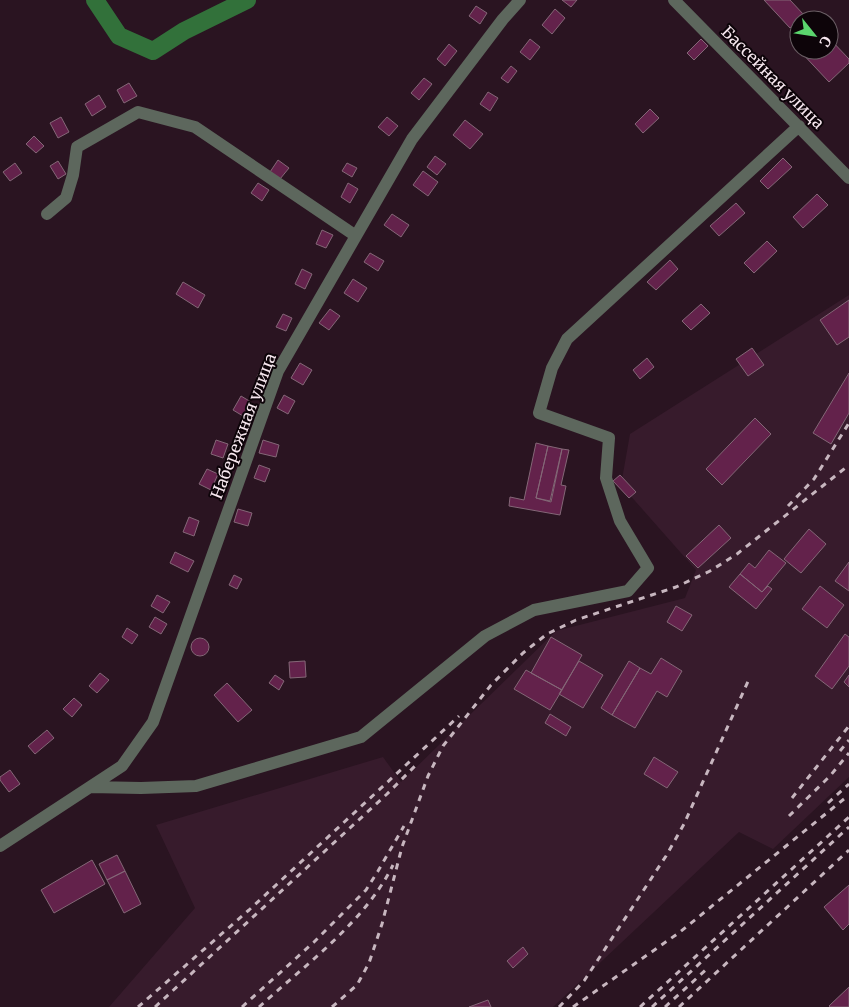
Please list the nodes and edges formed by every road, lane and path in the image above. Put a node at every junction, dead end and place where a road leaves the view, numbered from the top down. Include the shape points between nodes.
1 (674, 0) edge
2 (516, 1) edge
3 (800, 126) junction
4 (849, 178) edge
5 (48, 214) dead end
6 (356, 236) junction
7 (90, 787) junction
8 (0, 846) edge

1 - 3 street, Бассейная улица
2 - 6 street, Набережная улица via 412,139
3 - 4 street, Бассейная улица
3 - 7 street via 567,339 552,368 538,413 609,438 606,478 620,521 648,568 628,591 534,610 485,636 361,737 196,786
5 - 6 street via 66,198 77,147 138,112 195,127
6 - 7 street, Набережная улица via 278,371 153,722 122,766
7 - 8 street, Набережная улица

